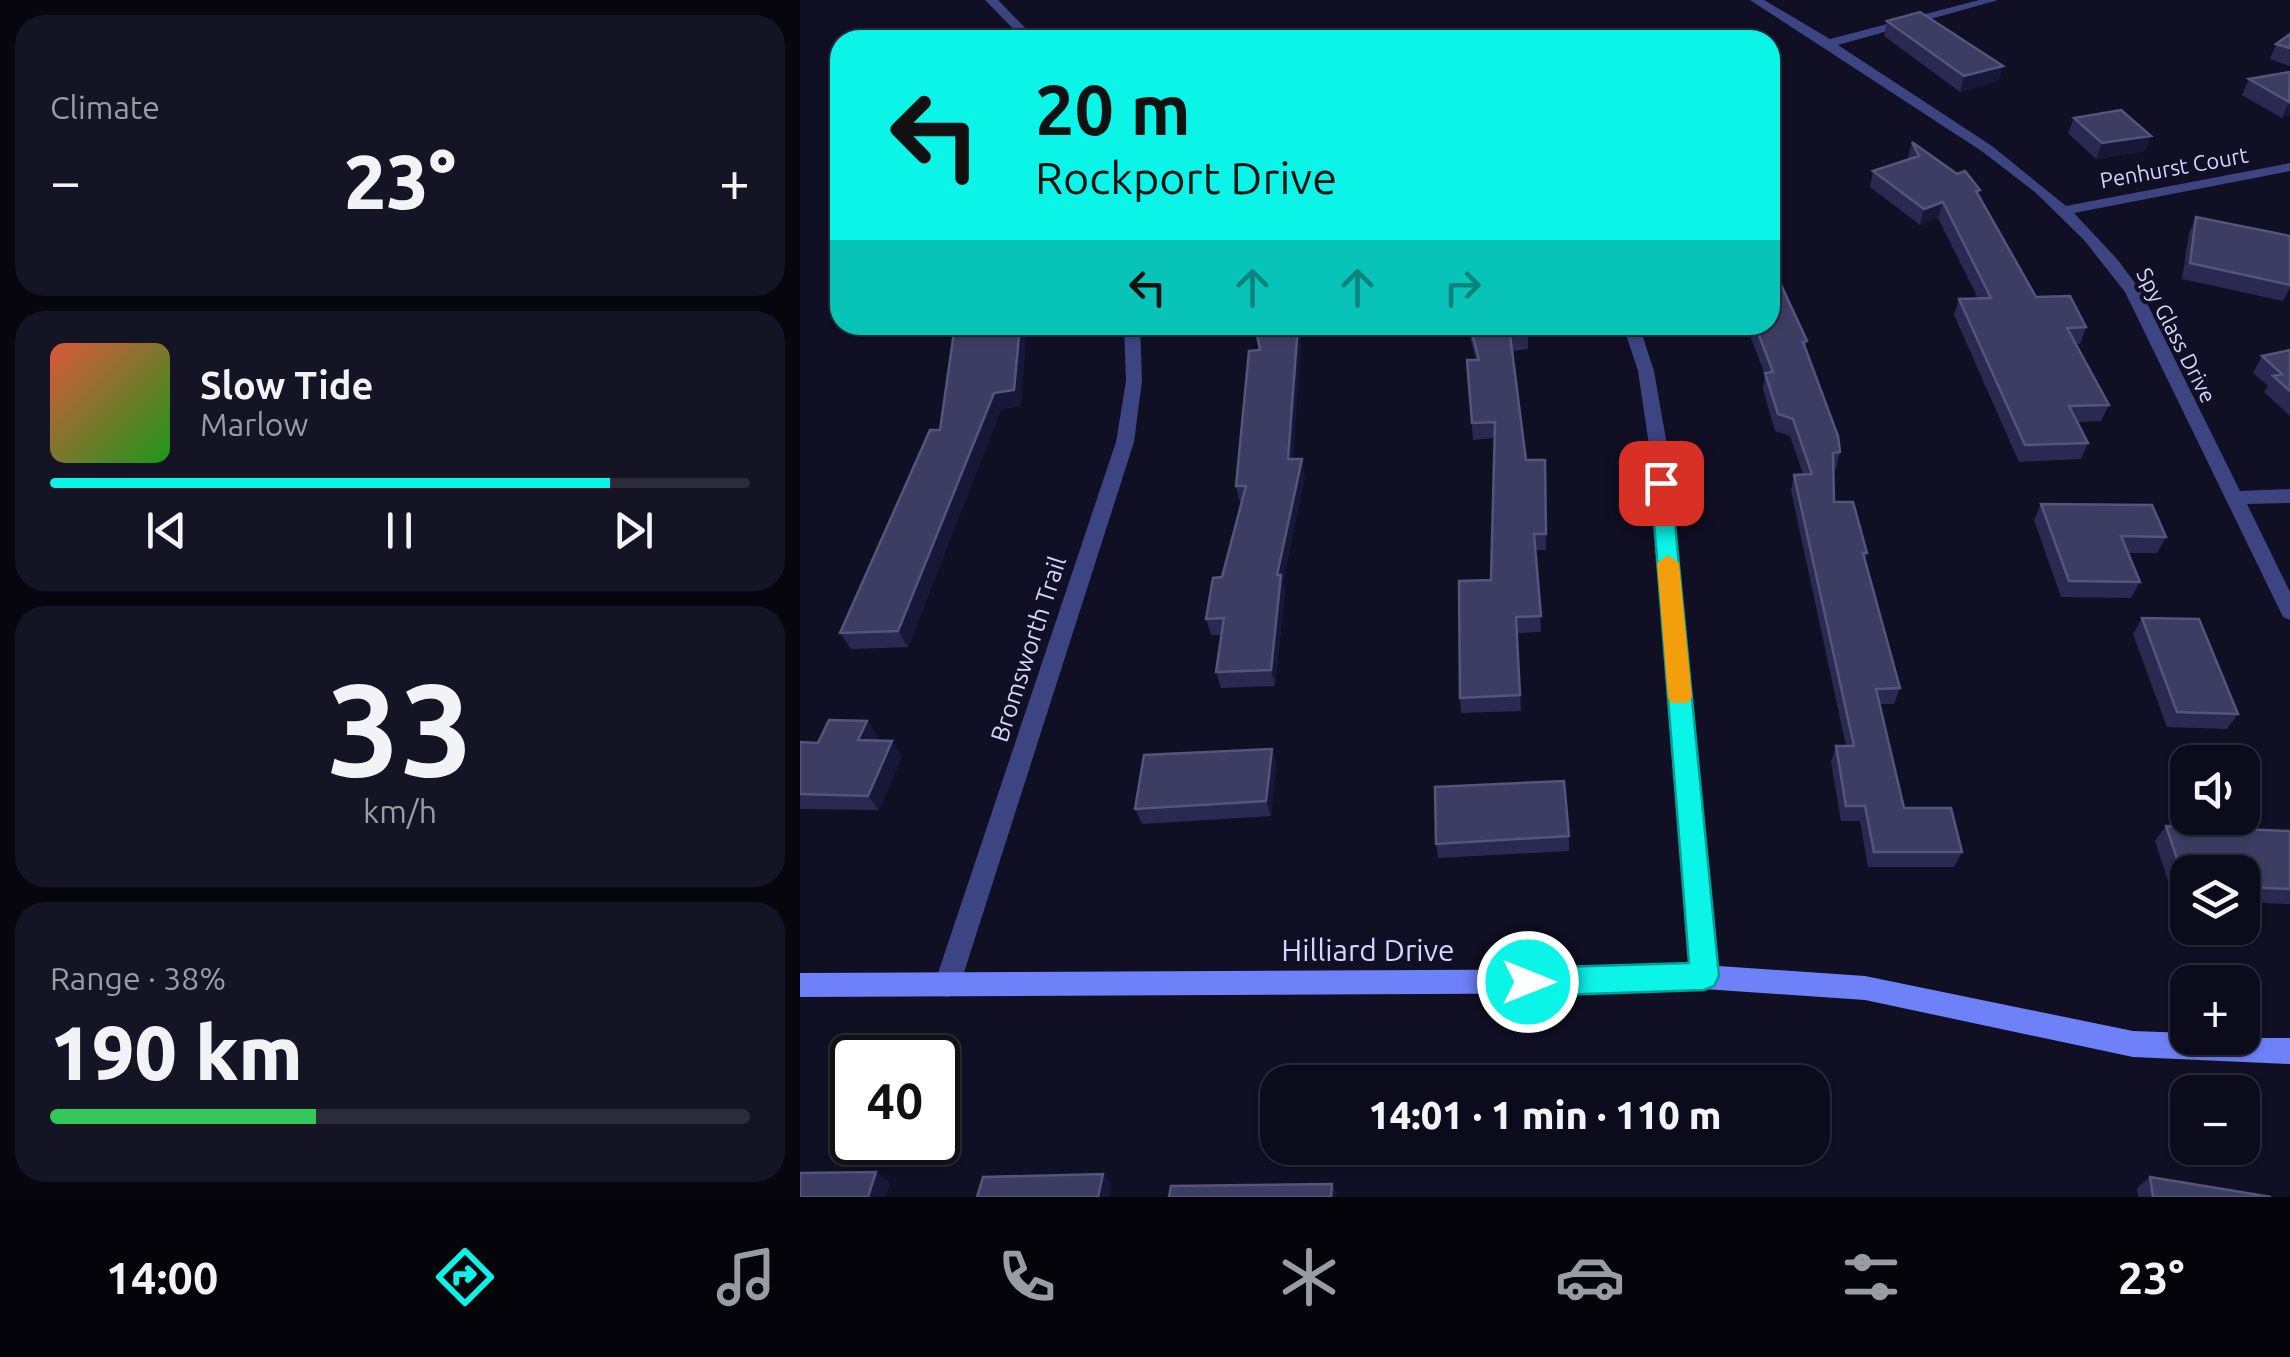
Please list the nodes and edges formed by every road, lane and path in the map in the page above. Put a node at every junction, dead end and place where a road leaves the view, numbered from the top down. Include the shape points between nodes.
1 (990, 0) edge
2 (1756, 0) edge
3 (1992, 0) edge
4 (1021, 30) edge
5 (1830, 43) junction
6 (2290, 167) edge
7 (2066, 210) junction
8 (1132, 335) edge
9 (1633, 335) edge
10 (2290, 496) edge
11 (2232, 498) junction
12 (2290, 612) edge
13 (1704, 976) junction
14 (800, 985) edge
15 (947, 985) junction
16 (2290, 1050) edge

1 - 4 street
2 - 5 street, Spy Glass Drive
3 - 5 street
5 - 7 street, Spy Glass Drive via 2022,171
6 - 7 street, Penhurst Court
7 - 11 street, Spy Glass Drive via 2133,291
8 - 15 street, Bromsworth Trail via 1125,442
9 - 13 street via 1658,445
10 - 11 street
11 - 12 street, Spy Glass Drive
13 - 15 street, Hilliard Drive
13 - 16 street, Hilliard Drive via 1864,988 2133,1044
14 - 15 street, Hilliard Drive

